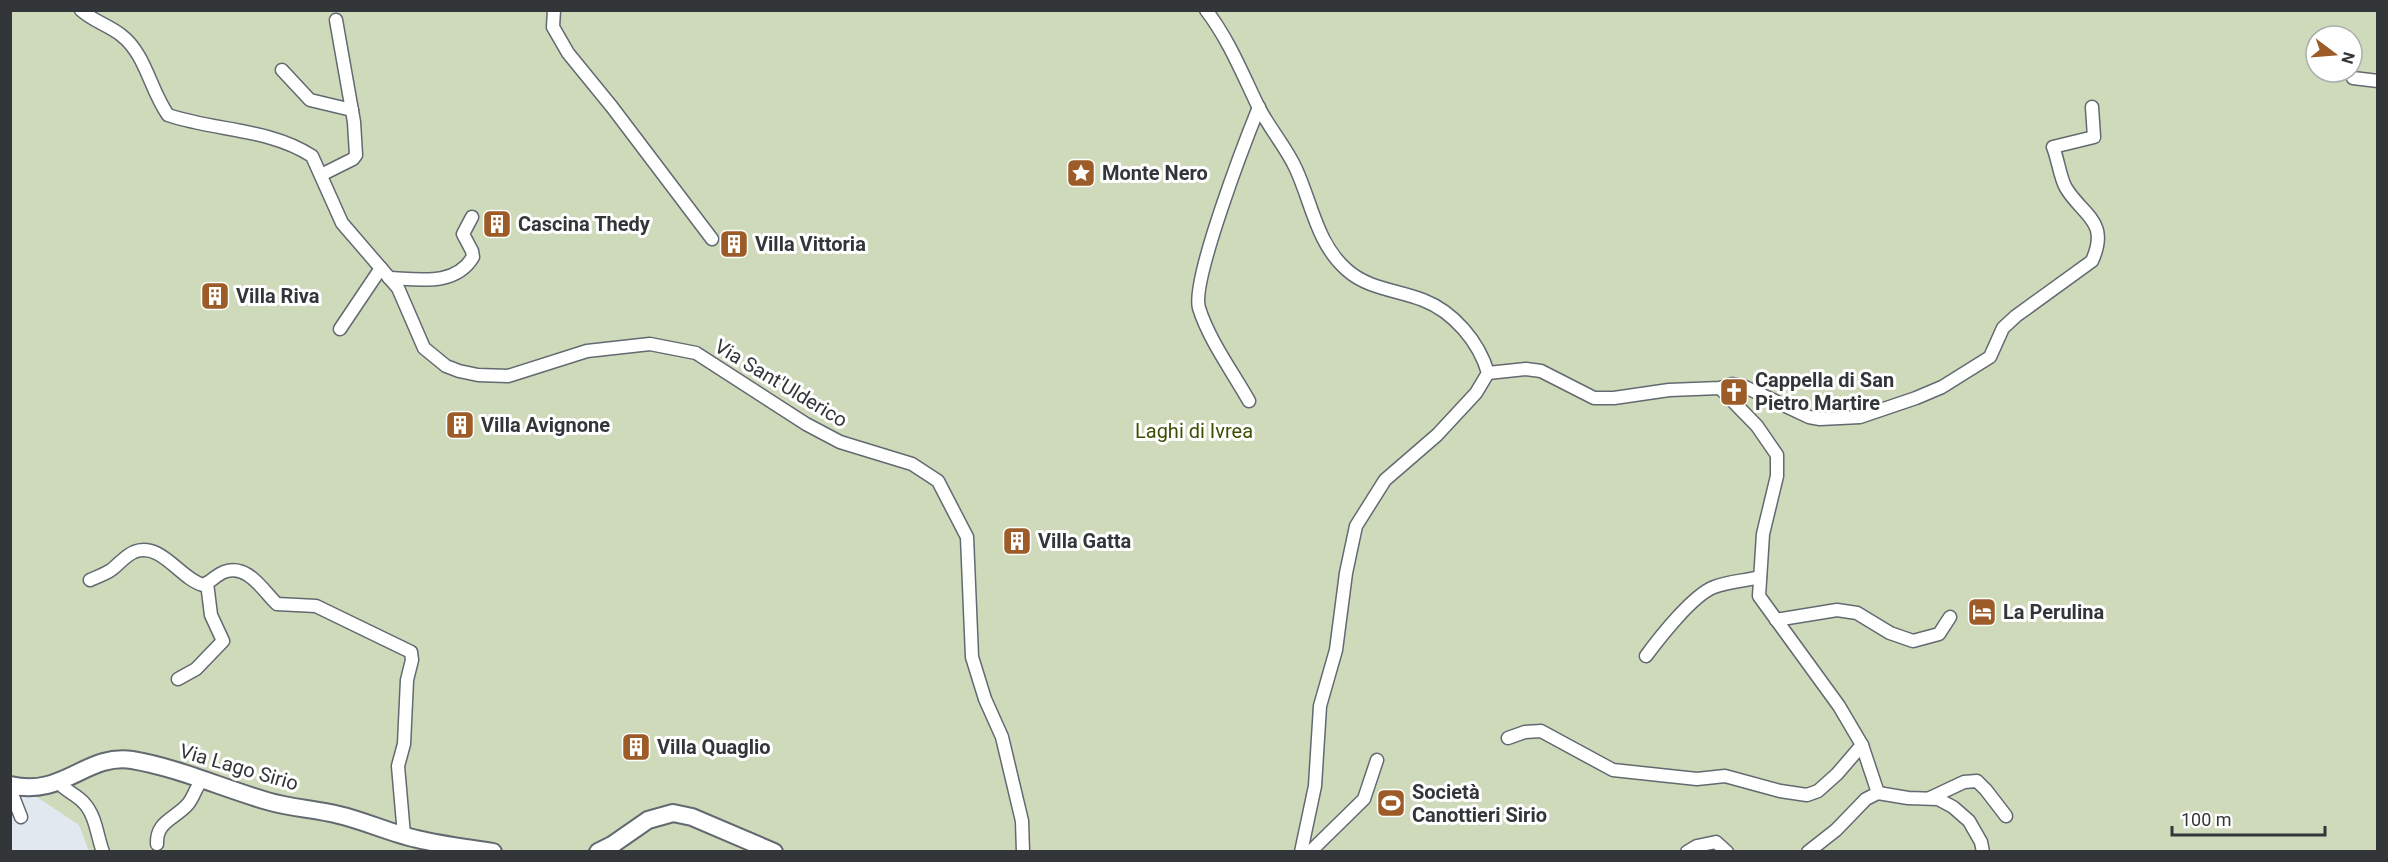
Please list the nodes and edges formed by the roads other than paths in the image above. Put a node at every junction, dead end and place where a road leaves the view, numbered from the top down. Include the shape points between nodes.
1 (81, 10) edge
2 (554, 10) edge
3 (1206, 10) edge
4 (336, 20) dead end
5 (282, 70) dead end
6 (1258, 107) junction
7 (2092, 107) dead end
8 (352, 110) junction
9 (321, 175) junction
10 (472, 216) dead end
11 (712, 239) dead end
12 (385, 273) junction
13 (340, 329) dead end
14 (1488, 373) junction
15 (1719, 387) junction
16 (1249, 401) dead end
17 (1760, 577) junction
18 (90, 580) dead end
19 (204, 587) junction
20 (278, 604) junction
21 (264, 607) dead end
22 (1950, 618) dead end
23 (1776, 620) junction
24 (1646, 656) dead end
25 (178, 679) dead end
26 (1508, 738) dead end
27 (1862, 745) junction
28 (1377, 760) dead end
29 (203, 779) junction
30 (59, 783) junction
31 (10, 787) edge
32 (1878, 793) junction
33 (1930, 798) junction
34 (2006, 816) dead end
35 (21, 817) dead end
36 (411, 838) junction
37 (157, 844) dead end
38 (103, 852) edge
39 (493, 852) edge
40 (598, 852) edge
41 (774, 852) edge
42 (1023, 852) edge
43 (1301, 852) edge
44 (1310, 852) edge
45 (1687, 852) edge
46 (1727, 852) edge
47 (1808, 852) edge
48 (1983, 852) edge

1 - 9 street, Via Sant'Ulderico via 121,35 140,57 168,115 259,134 304,150 312,156
2 - 11 street via 553,27 568,53
3 - 6 street via 1233,51
4 - 8 street
5 - 8 street via 310,100
6 - 14 street via 1295,167 1328,250 1353,275 1425,300 1449,317 1478,347
6 - 16 street via 1216,225 1198,306
7 - 15 street via 2094,137 2053,147 2065,186 2093,217 2098,248 2092,261 2003,328 1990,357 1933,391 1860,417 1809,417 1740,386
8 - 9 street via 355,157
9 - 12 street, Via Sant'Ulderico via 342,223
10 - 12 street via 463,234 472,257 460,271 434,280
12 - 13 street
12 - 42 street, Via Sant'Ulderico via 398,288 424,348 459,371 508,376 588,351 650,344 696,353 840,442 912,464 938,481 967,537 972,657 1002,737 1022,821
14 - 15 street via 1541,371 1594,398
14 - 43 street via 1476,393 1437,435 1385,480 1356,526 1336,650 1320,706 1315,786
15 - 17 street via 1757,426 1777,455 1778,476 1763,534
17 - 23 street via 1759,596
17 - 24 street via 1711,588 1679,617
18 - 19 street via 141,550 167,560 190,581
19 - 20 street via 219,574 236,570 254,579
19 - 25 street via 223,641 196,669
20 - 21 street
20 - 36 street via 316,606 368,635 411,652 404,744 398,766
22 - 23 street via 1939,634 1913,641 1890,633 1857,613 1837,610
23 - 27 street via 1825,685
26 - 27 street via 1541,731 1613,770 1697,779 1725,776 1807,795 1818,791 1837,774
27 - 32 street
28 - 44 street via 1364,799
29 - 30 main road, Via Lago Sirio via 154,764 117,759 87,768
29 - 36 main road, Via Lago Sirio via 268,801 339,815
29 - 37 street via 189,803 160,828
30 - 31 main road, Via Lago Sirio via 41,788
30 - 38 street via 91,812
31 - 35 street
32 - 33 street
32 - 47 street via 1866,799
33 - 34 street via 1964,782 1977,781
33 - 48 street via 1953,807 1969,821
36 - 39 main road, Via Lago Sirio
40 - 41 main road via 656,816 681,813
45 - 46 street via 1716,842

